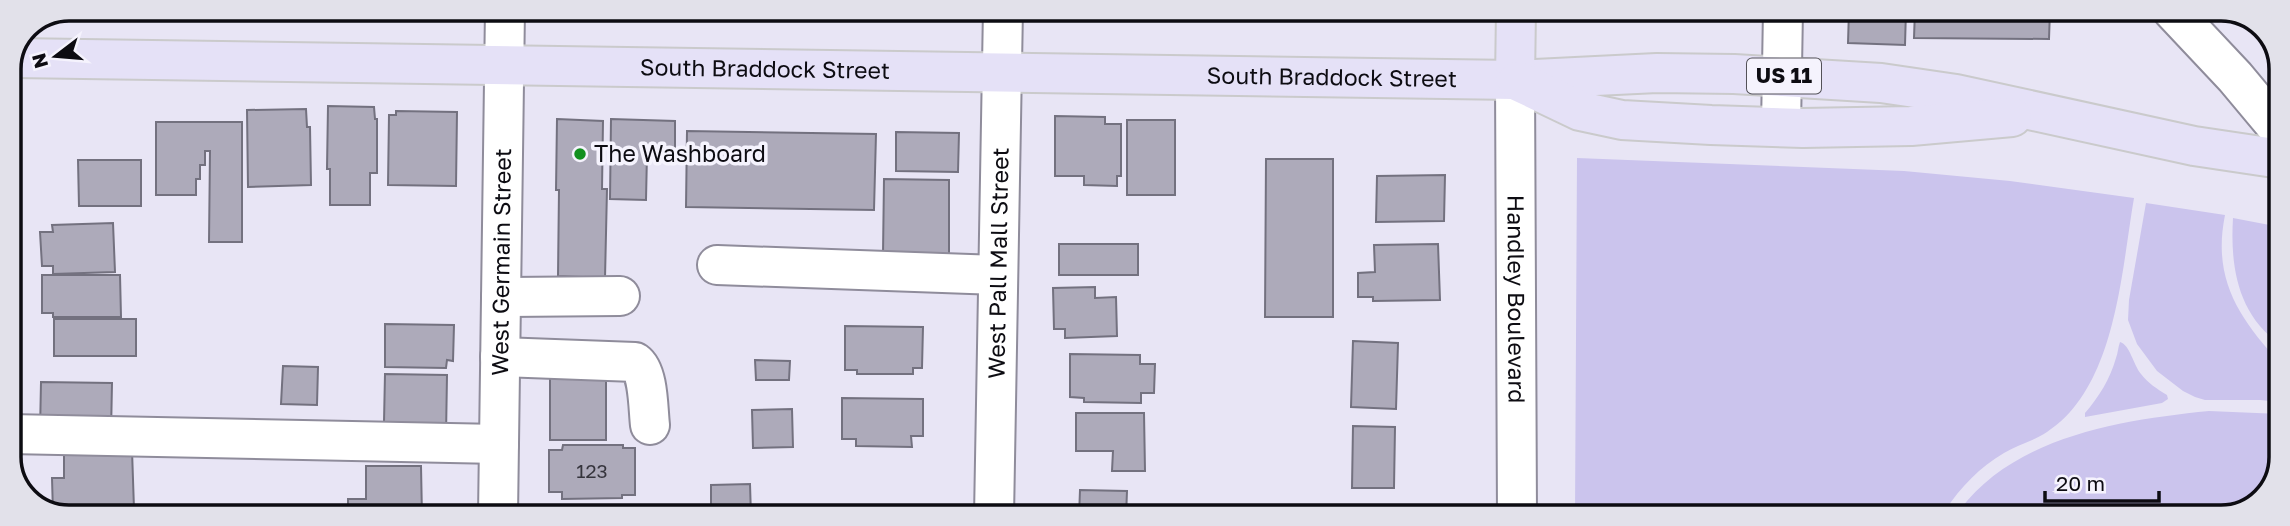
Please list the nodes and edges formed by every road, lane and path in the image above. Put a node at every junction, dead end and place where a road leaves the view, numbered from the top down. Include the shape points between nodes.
1 (505, 21) edge
2 (1003, 21) edge
3 (1516, 21) edge
4 (1783, 21) edge
5 (2182, 21) edge
6 (23, 58) edge
7 (504, 65) junction
8 (1002, 72) junction
9 (1783, 76) junction
10 (1515, 80) junction
11 (2051, 114) junction
12 (2269, 118) edge
13 (1781, 127) junction
14 (2269, 157) edge
15 (717, 265) dead end
16 (998, 275) junction
17 (620, 296) dead end
18 (501, 297) junction
19 (500, 357) junction
20 (650, 425) dead end
21 (21, 434) edge
22 (499, 444) junction
23 (498, 505) edge
24 (994, 505) edge
25 (1517, 505) edge

1 - 7 street, West Germain Street
2 - 8 street, West Pall Mall Street
3 - 10 main road
4 - 9 street
5 - 12 street
6 - 7 main road, South Braddock Street
7 - 8 main road, South Braddock Street
7 - 18 street, West Germain Street
8 - 10 main road, South Braddock Street
8 - 16 street, West Pall Mall Street
9 - 10 main road, South Braddock Street / US 11 via 1657,73
9 - 11 main road, South Braddock Street / US 11 via 1881,83
9 - 13 street
10 - 13 main road, South Braddock Street / US 11 via 1580,111 1622,120
10 - 25 street, Handley Boulevard
11 - 13 main road, South Braddock Street / US 11 via 1911,126
11 - 14 main road, South Braddock Street / US 11 via 2194,146
15 - 16 street
16 - 24 street, West Pall Mall Street
17 - 18 street
18 - 19 street, West Germain Street
19 - 20 street via 635,362 643,376
19 - 22 street, West Germain Street
21 - 22 street
22 - 23 street, West Germain Street

